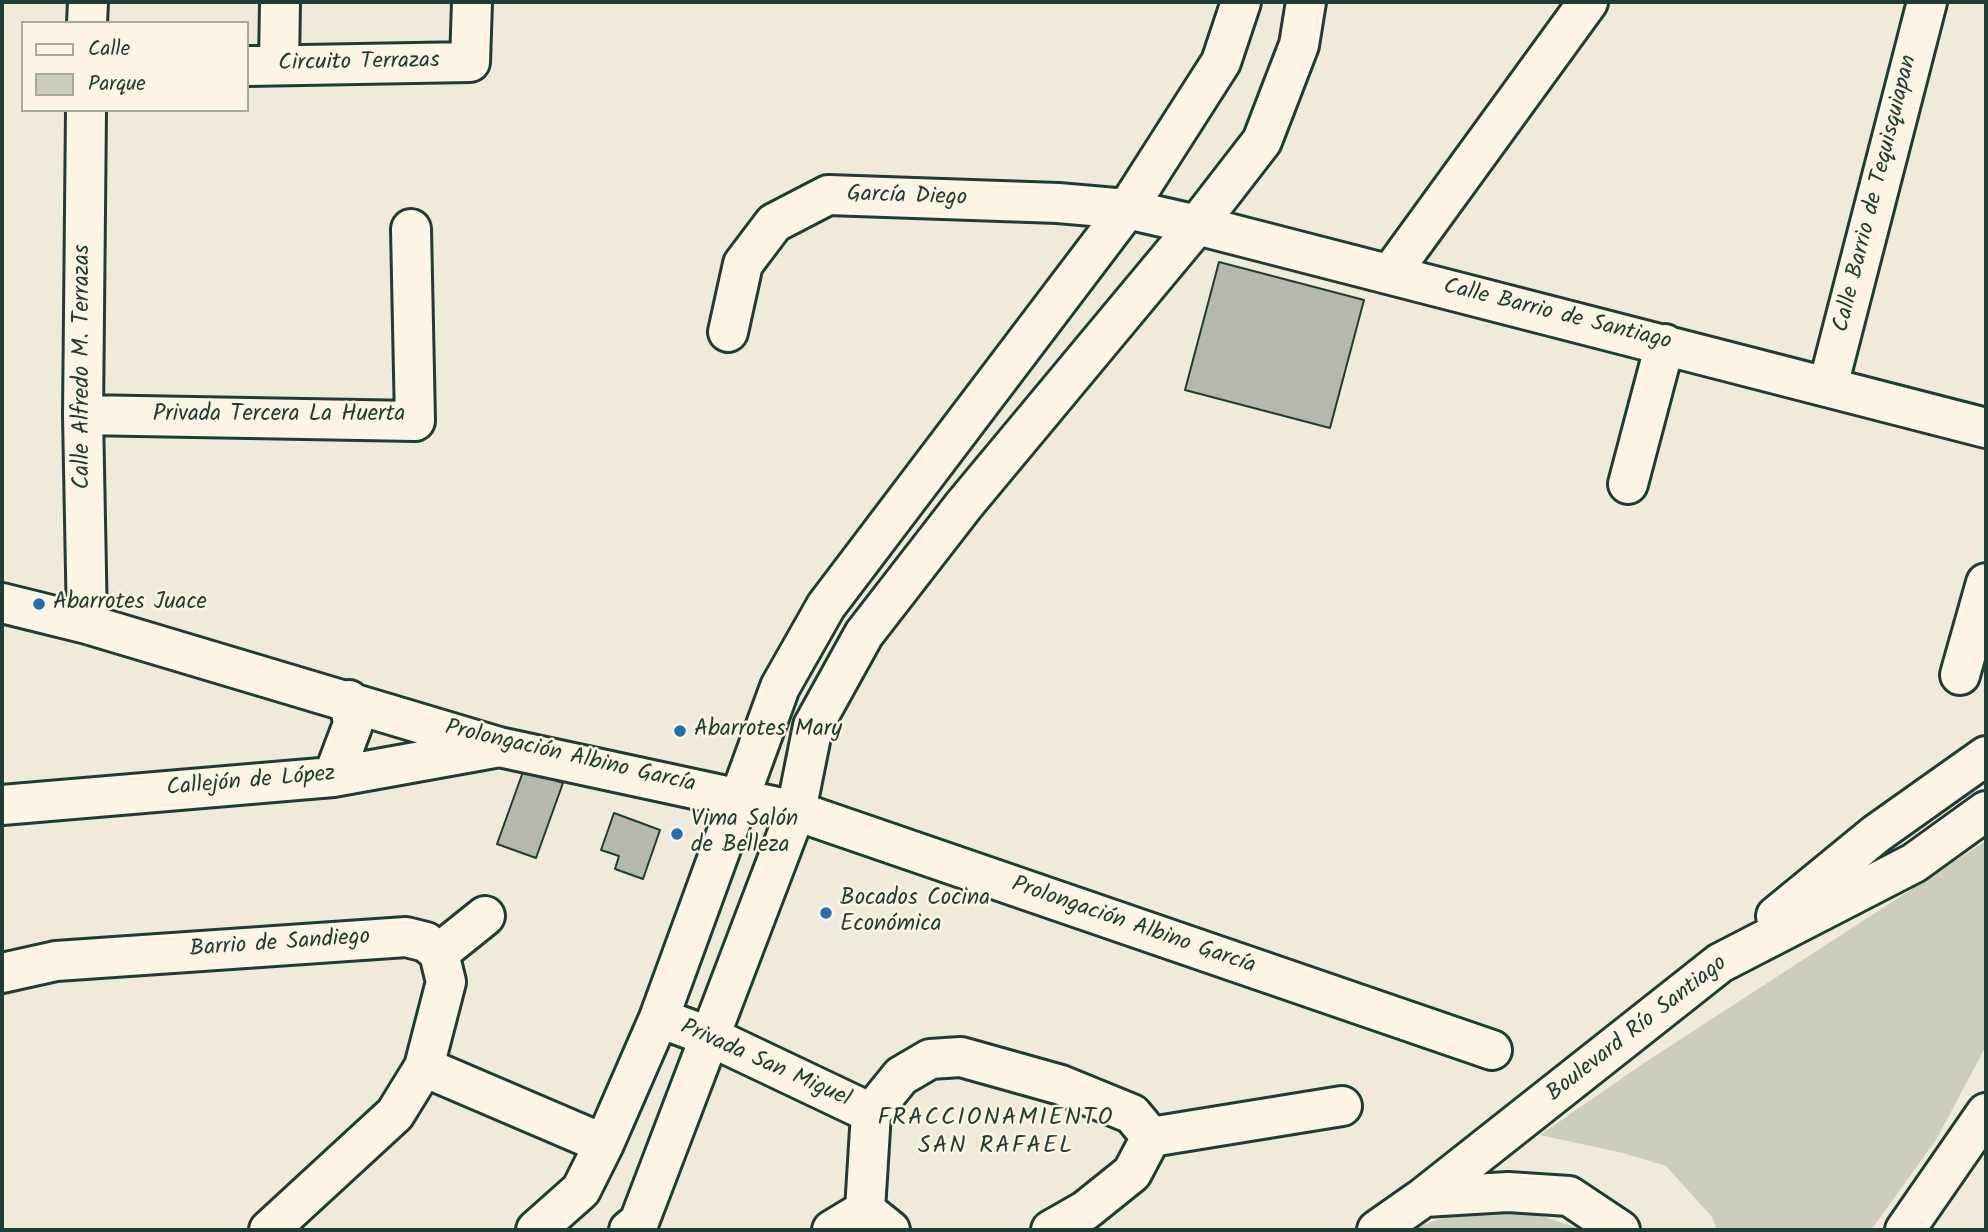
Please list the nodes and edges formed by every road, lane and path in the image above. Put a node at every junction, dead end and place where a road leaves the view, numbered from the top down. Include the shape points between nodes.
1 (88, 2) edge
2 (280, 2) edge
3 (472, 2) edge
4 (1241, 2) edge
5 (1306, 2) edge
6 (1588, 2) edge
7 (1927, 2) edge
8 (87, 21) edge
9 (263, 66) edge
10 (86, 112) edge
11 (1127, 209) junction
12 (1197, 225) junction
13 (411, 229) dead end
14 (1391, 273) junction
15 (728, 332) dead end
16 (1665, 344) junction
17 (1828, 386) junction
18 (82, 415) junction
19 (1986, 428) edge
20 (1628, 484) dead end
21 (1986, 583) edge
22 (2, 603) edge
23 (87, 624) junction
24 (1960, 675) dead end
25 (349, 700) junction
26 (499, 747) junction
27 (1986, 756) edge
28 (333, 777) junction
29 (741, 797) junction
30 (2, 805) edge
31 (796, 811) junction
32 (1986, 811) edge
33 (485, 915) dead end
34 (439, 953) junction
35 (1720, 963) junction
36 (2, 973) edge
37 (659, 1018) junction
38 (711, 1037) junction
39 (1492, 1050) dead end
40 (424, 1066) junction
41 (1342, 1106) dead end
42 (871, 1113) junction
43 (1986, 1113) edge
44 (1151, 1137) junction
45 (604, 1144) junction
46 (1424, 1197) junction
47 (877, 1220) edge
48 (269, 1230) edge
49 (536, 1230) edge
50 (629, 1230) edge
51 (832, 1230) edge
52 (1051, 1230) edge
53 (1377, 1230) edge
54 (1620, 1230) edge
55 (1905, 1230) edge

1 - 8 street
2 - 9 street
3 - 9 street, Circuito Terrazas via 470,62
4 - 11 street via 1221,62
5 - 12 street via 1299,45 1262,141
6 - 14 street
7 - 17 street, Calle Barrio de Tequisquiapan
10 - 18 street, Calle Alfredo M. Terrazas
11 - 12 street, Calle Barrio de Santiago
11 - 15 street, García Diego via 828,195 774,223 743,264
11 - 29 street via 826,606 780,687
12 - 14 street, Calle Barrio de Santiago
12 - 31 street via 964,505 864,634 813,726
13 - 18 street, Privada Tercera La Huerta via 415,421
14 - 16 street, Calle Barrio de Santiago
16 - 17 street, Calle Barrio de Santiago
16 - 20 street
17 - 19 street, Calle Barrio de Santiago
18 - 23 street, Calle Alfredo M. Terrazas
21 - 24 street
22 - 23 street, Prolongación Albino García
23 - 25 street, Prolongación Albino García
25 - 26 street, Prolongación Albino García
25 - 28 street via 353,724
26 - 28 street, Callejón de López
26 - 29 street, Prolongación Albino García
27 - 35 street via 1876,834
28 - 30 street, Callejón de López
29 - 31 street, Prolongación Albino García
29 - 37 street
31 - 38 street
31 - 39 street, Prolongación Albino García
32 - 35 street, Boulevard Río Santiago via 1914,863
33 - 34 street
34 - 36 street, Barrio de Sandiego via 426,942 406,937 56,961
34 - 40 street via 446,982
35 - 46 street, Boulevard Río Santiago
37 - 38 street, Privada San Miguel
37 - 45 street
38 - 42 street, Privada San Miguel
38 - 50 street via 639,1222
40 - 45 street
40 - 48 street via 395,1114
41 - 44 street
42 - 44 street, Privada San Miguel via 901,1076 930,1059 961,1057 1061,1085 1132,1114
42 - 47 street, Privada San Miguel
43 - 55 street
44 - 52 street via 1132,1173 1086,1210
45 - 49 street via 581,1190
46 - 53 street, Boulevard Río Santiago
46 - 54 street via 1508,1192 1569,1196
47 - 51 street, Privada San Miguel

